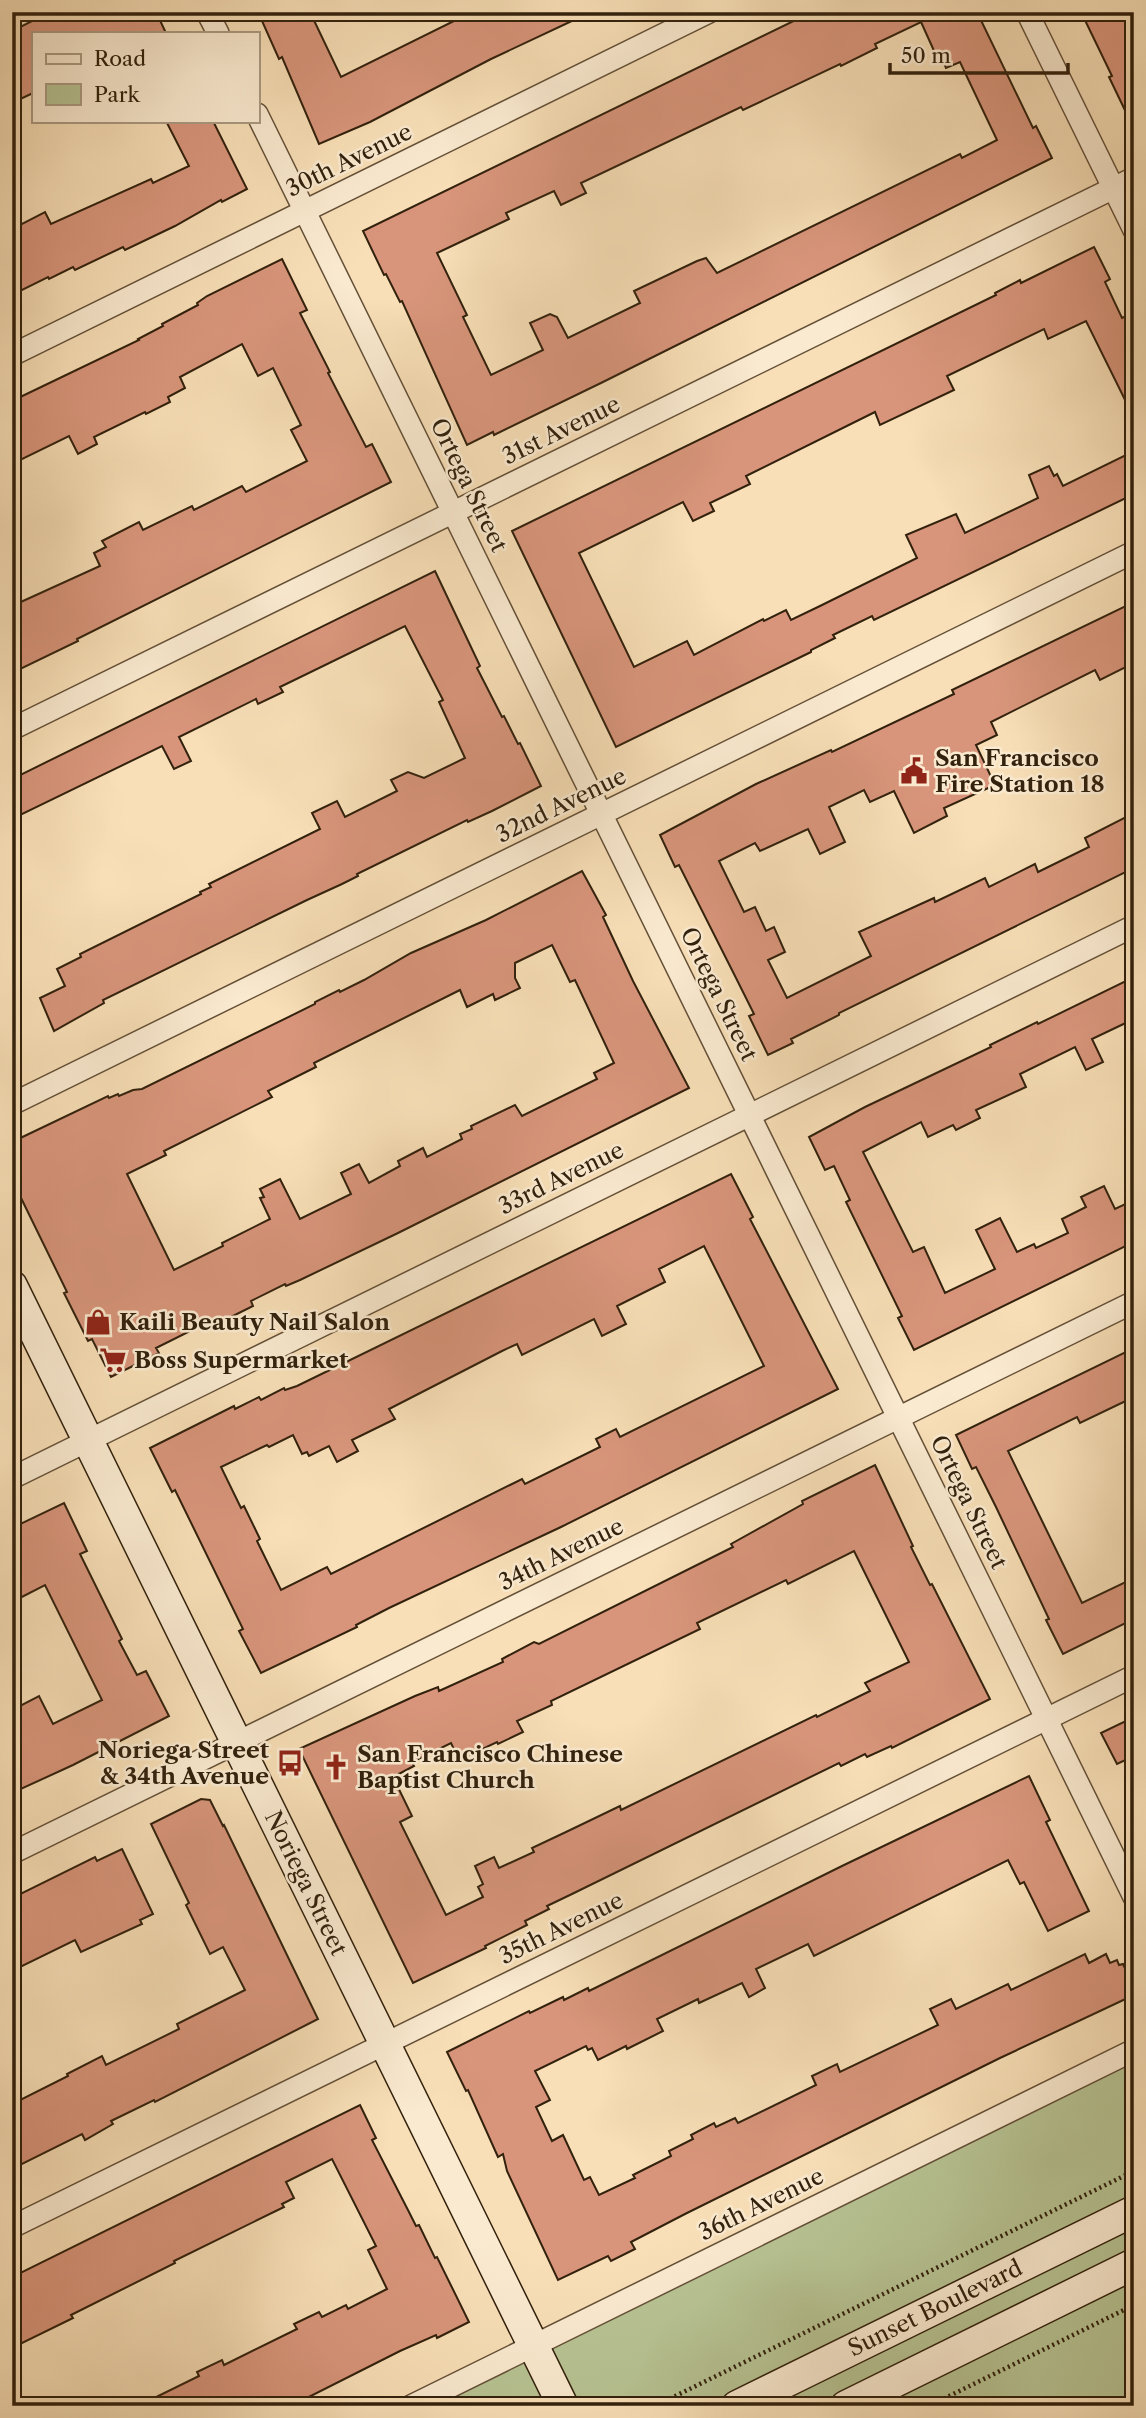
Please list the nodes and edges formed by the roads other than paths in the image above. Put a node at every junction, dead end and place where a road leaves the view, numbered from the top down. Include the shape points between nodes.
1 (207, 12) edge
2 (709, 12) edge
3 (1027, 12) edge
4 (217, 32) edge
5 (259, 118) edge
6 (1134, 178) edge
7 (1113, 188) junction
8 (305, 211) junction
9 (1134, 230) edge
10 (12, 355) edge
11 (453, 513) junction
12 (1134, 552) edge
13 (12, 730) edge
14 (601, 814) junction
15 (1134, 926) edge
16 (12, 1104) edge
17 (750, 1115) junction
18 (12, 1286) edge
19 (1134, 1302) edge
20 (898, 1418) junction
21 (88, 1441) junction
22 (12, 1478) edge
23 (1134, 1676) edge
24 (1046, 1719) junction
25 (237, 1742) junction
26 (12, 1853) edge
27 (1134, 1896) edge
28 (385, 2044) junction
29 (1134, 2050) edge
30 (1134, 2211) edge
31 (12, 2227) edge
32 (1134, 2264) edge
33 (533, 2346) junction
34 (411, 2406) edge
35 (563, 2406) edge
36 (737, 2406) edge
37 (846, 2406) edge

1 - 4 street
2 - 8 street, 30th Avenue
3 - 7 street
5 - 8 street, Ortega Street
6 - 7 street, 31st Avenue
7 - 9 street
7 - 11 street, 31st Avenue
8 - 10 street, 30th Avenue
8 - 11 street, Ortega Street
11 - 13 street, 31st Avenue
11 - 14 street, Ortega Street
12 - 14 street, 32nd Avenue
14 - 16 street, 32nd Avenue
14 - 17 street, Ortega Street
15 - 17 street, 33rd Avenue
17 - 20 street, Ortega Street
17 - 21 street, 33rd Avenue
18 - 21 street, Noriega Street
19 - 20 street, 34th Avenue
20 - 24 street, Ortega Street
20 - 25 street, 34th Avenue
21 - 22 street, 33rd Avenue
21 - 25 street, Noriega Street
23 - 24 street, 35th Avenue
24 - 27 street, Ortega Street
24 - 28 street, 35th Avenue
25 - 26 street, 34th Avenue
25 - 28 street, Noriega Street
28 - 31 street, 35th Avenue
28 - 33 street, Noriega Street
29 - 33 street, 36th Avenue
30 - 36 street, Sunset Boulevard
32 - 37 street
33 - 34 street, 36th Avenue
33 - 35 street, Noriega Street

